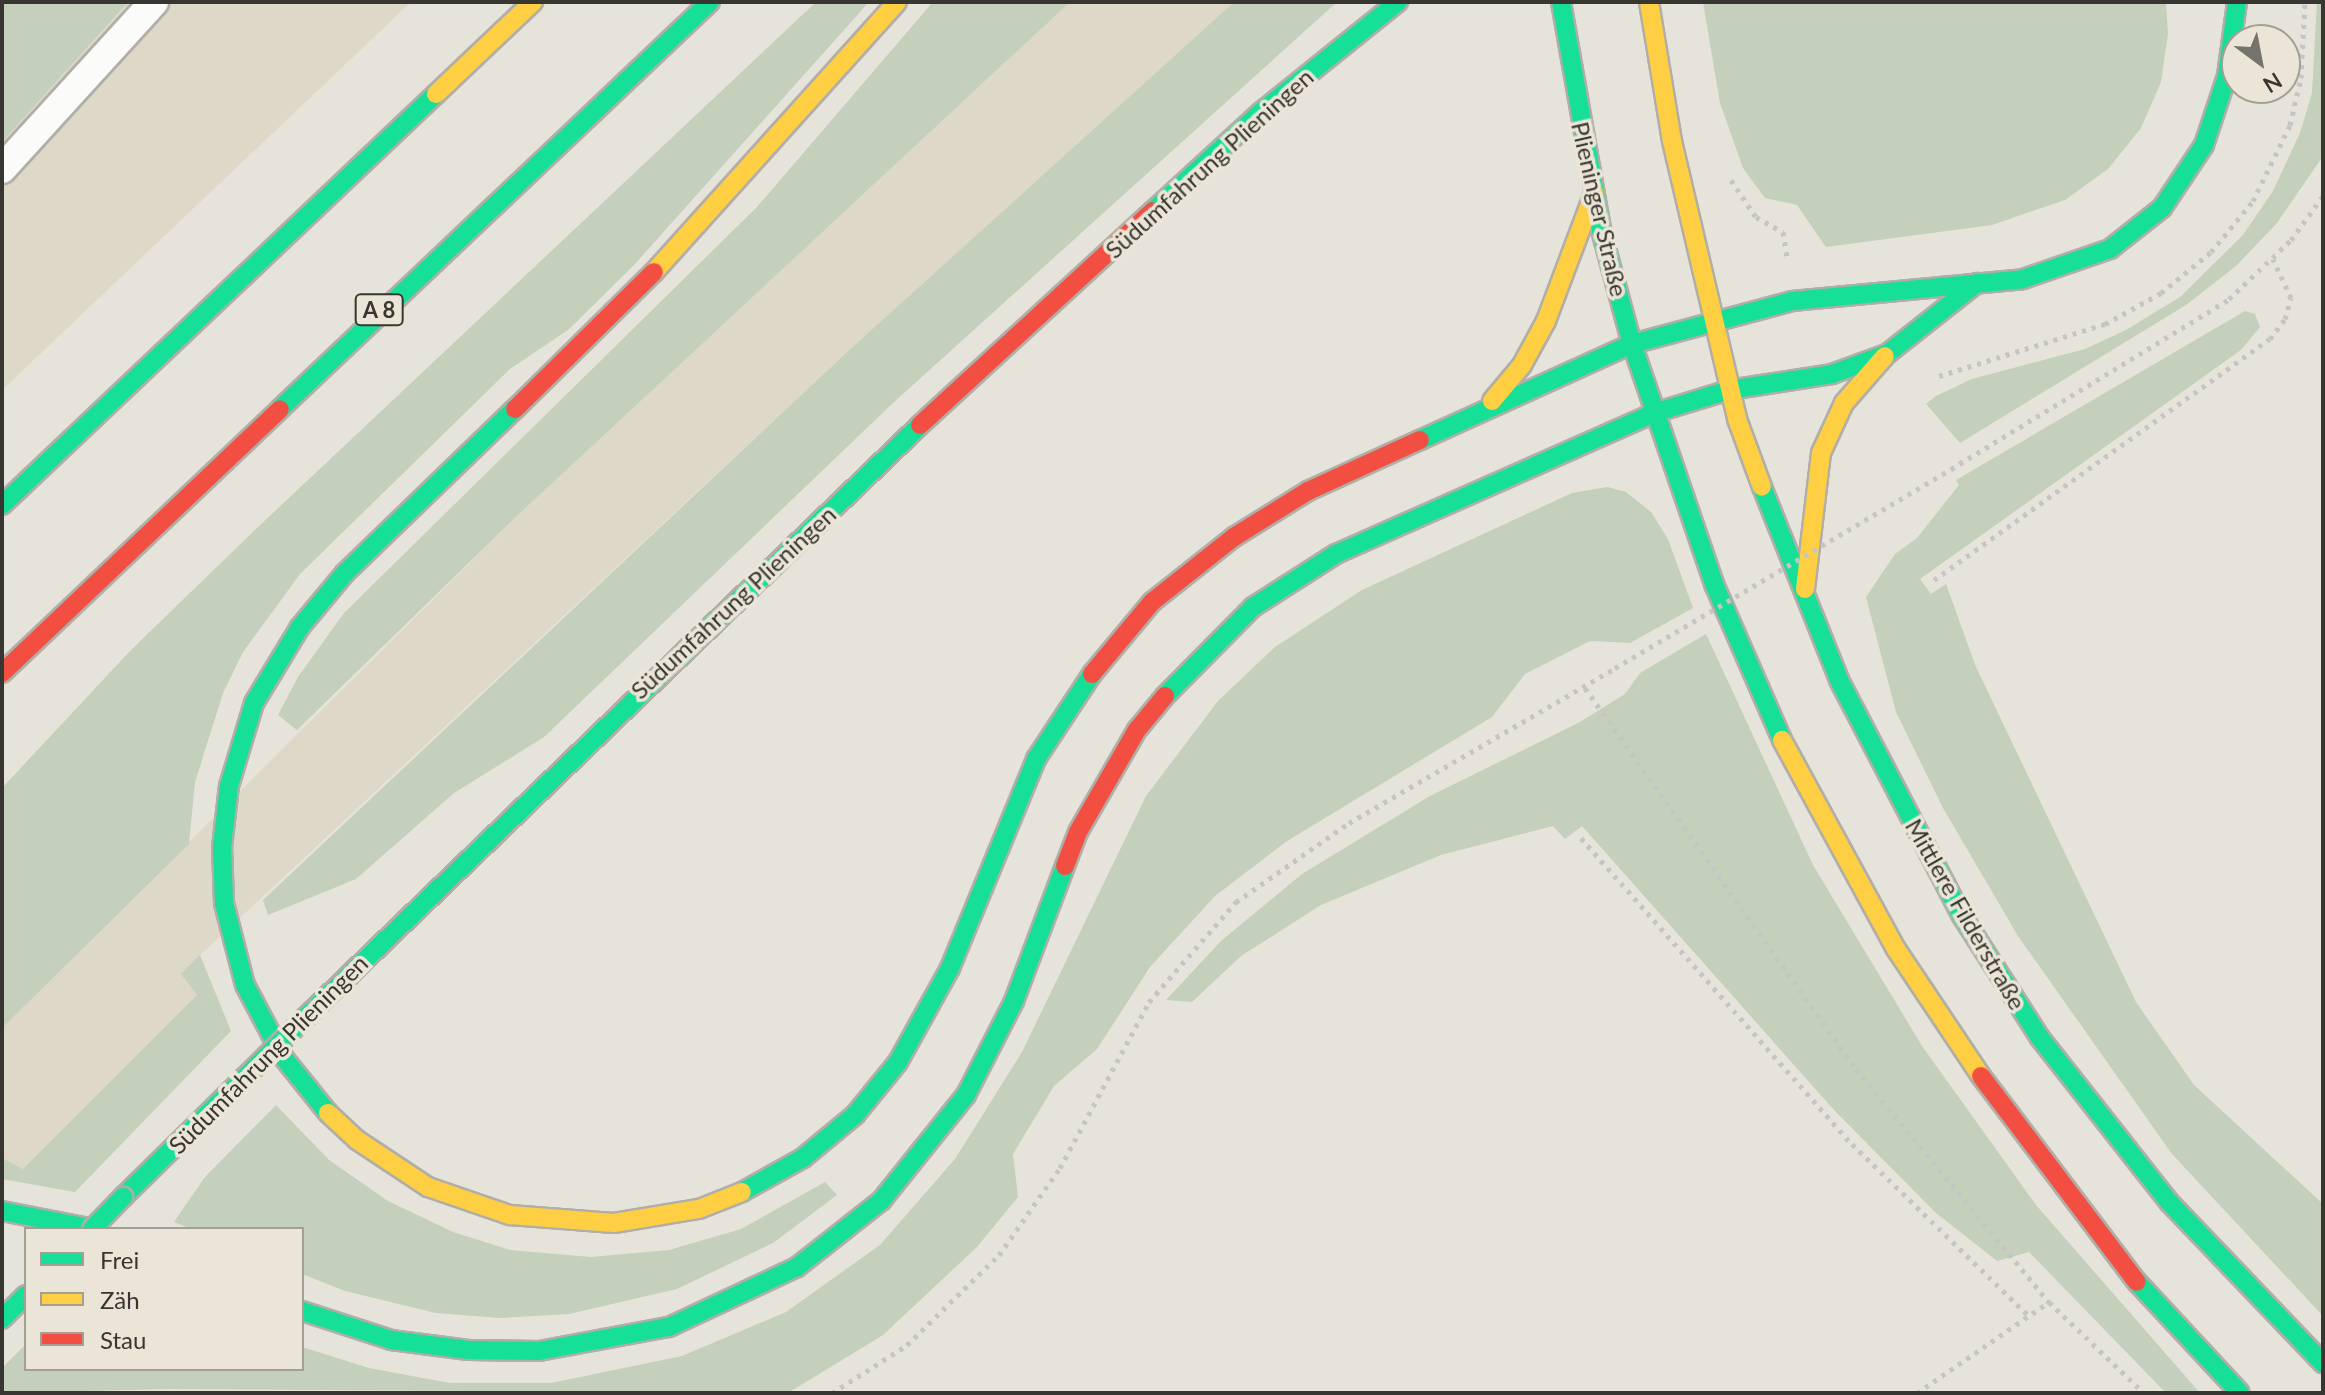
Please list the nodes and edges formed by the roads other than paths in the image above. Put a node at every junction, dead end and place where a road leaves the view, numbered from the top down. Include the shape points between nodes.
1 (154, 2) edge
2 (533, 2) edge
3 (710, 2) edge
4 (897, 2) edge
5 (1398, 2) edge
6 (1561, 2) edge
7 (1649, 2) edge
8 (2237, 2) edge
9 (2, 169) edge
10 (1594, 193) junction
11 (1977, 283) junction
12 (1711, 322) junction
13 (1632, 344) junction
14 (1887, 354) junction
15 (1729, 390) junction
16 (1488, 406) junction
17 (1654, 413) junction
18 (2, 505) edge
19 (1805, 604) junction
20 (2, 673) edge
21 (2, 1211) edge
22 (83, 1227) edge
23 (95, 1227) edge
24 (24, 1297) edge
25 (304, 1312) edge
26 (2, 1319) edge
27 (2323, 1363) edge
28 (2240, 1393) edge

1 - 9 lane
2 - 18 main road
3 - 20 main road, A 8
4 - 16 main road via 770,149 624,304 345,573 300,627 254,703 229,786 222,847 224,903 237,960 267,1032 302,1083 357,1140 403,1173 496,1211 587,1224 699,1209 754,1187 803,1158 855,1115 903,1053 950,968 1036,759 1070,703 1130,626 1177,579 1275,510
5 - 23 main road, Südumfahrung Plieningen, bridge via 1261,112 940,406 558,769
6 - 10 main road, Plieninger Straße
7 - 12 main road
8 - 11 main road via 2218,110 2193,164 2162,208 2099,255 2023,279
10 - 13 main road, Plieninger Straße
10 - 16 main road via 1540,333
11 - 12 main road via 1792,301
11 - 14 main road
12 - 13 main road
12 - 15 main road
13 - 16 main road
13 - 17 main road, Plieninger Straße
14 - 15 main road via 1818,377
14 - 19 main road via 1844,403 1821,453 1811,506
15 - 17 main road
15 - 19 main road, Mittlere Filderstraße
17 - 25 main road via 1336,554 1253,607 1189,666 1123,752 1078,832 1014,1001 966,1095 881,1201 797,1267 669,1327 539,1351 468,1350 391,1340
17 - 28 main road via 1754,680 1829,832 1896,949 2057,1185 2125,1269
19 - 27 main road, Mittlere Filderstraße via 1938,873 2040,1038 2169,1202
21 - 22 main road
24 - 26 main road

